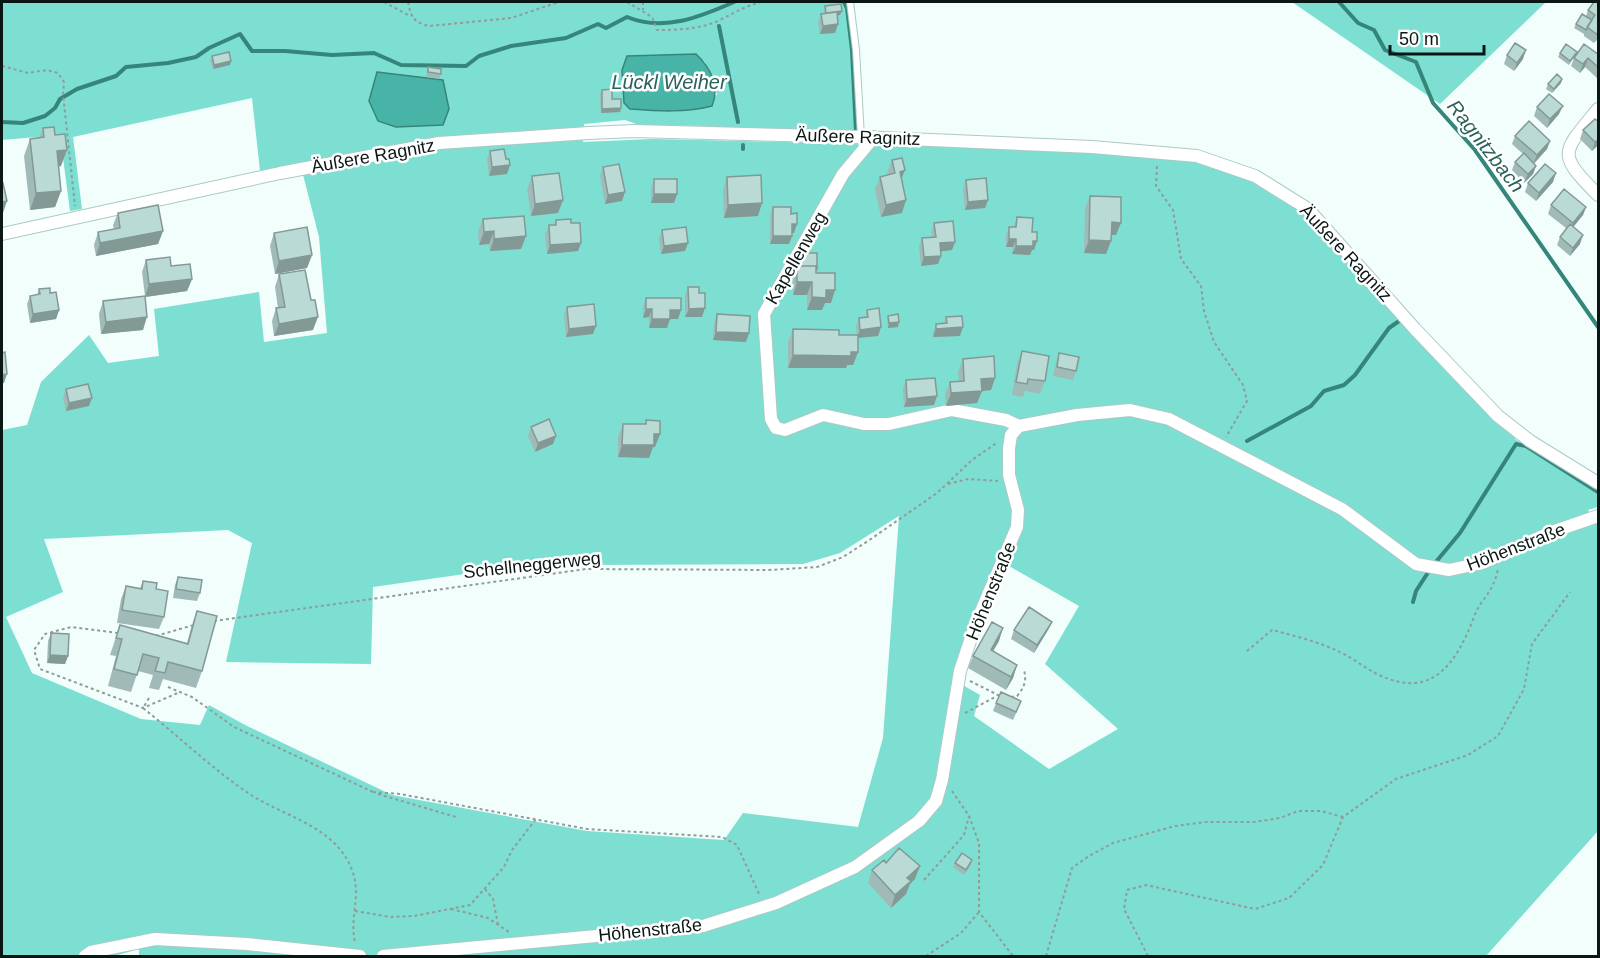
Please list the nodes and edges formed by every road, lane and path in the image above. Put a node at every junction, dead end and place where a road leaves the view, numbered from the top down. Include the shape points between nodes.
1 (384, 2) edge
2 (408, 2) edge
3 (559, 2) edge
4 (627, 2) edge
5 (643, 2) edge
6 (762, 2) edge
7 (850, 2) edge
8 (643, 10) junction
9 (410, 16) junction
10 (2, 66) edge
11 (1599, 109) edge
12 (868, 137) junction
13 (1158, 151) junction
14 (1599, 195) edge
15 (76, 218) junction
16 (2, 234) edge
17 (1015, 430) junction
18 (1222, 444) junction
19 (1599, 483) edge
20 (945, 485) junction
21 (1013, 490) junction
22 (1599, 516) edge
23 (1501, 554) junction
24 (1570, 592) dead end
25 (208, 622) edge
26 (199, 624) edge
27 (128, 634) edge
28 (152, 637) edge
29 (1247, 651) dead end
30 (1024, 670) dead end
31 (960, 671) junction
32 (168, 687) dead end
33 (180, 692) junction
34 (998, 696) junction
35 (149, 698) dead end
36 (143, 708) junction
37 (949, 726) junction
38 (942, 780) junction
39 (373, 792) junction
40 (969, 816) junction
41 (1343, 817) junction
42 (456, 818) dead end
43 (536, 819) junction
44 (924, 880) dead end
45 (486, 889) junction
46 (764, 907) junction
47 (449, 909) junction
48 (355, 911) junction
49 (979, 912) junction
50 (498, 925) junction
51 (523, 942) junction
52 (359, 956) edge
53 (85, 957) edge
54 (383, 957) edge
55 (926, 957) edge
56 (1013, 957) edge
57 (1046, 957) edge
58 (1148, 957) edge

1 - 9 path
2 - 9 path
3 - 9 path via 496,20 429,26 415,23
4 - 8 path
5 - 8 path
6 - 8 path via 742,6 718,21 692,29 657,30 652,17
7 - 12 lane
10 - 15 path via 28,73 47,70 58,73 64,82
11 - 14 street via 1574,139 1569,163
12 - 13 street, Äußere Ragnitz
12 - 15 street, Äußere Ragnitz via 634,131 439,143
12 - 17 street, Kapellenweg via 764,314 771,419 776,428 785,429 823,415 864,424 889,424 952,410 1006,420
13 - 18 path via 1156,186 1173,210 1180,259 1201,286 1214,342 1243,384 1246,401
13 - 19 street, Äußere Ragnitz via 1197,156 1255,176 1308,209 1498,417
15 - 16 street, Äußere Ragnitz
17 - 18 street, Höhenstraße via 1077,415 1130,410 1169,419
17 - 20 path, Schellneggerweg
17 - 21 street, Höhenstraße via 1009,474
18 - 23 street, Höhenstraße via 1342,509 1416,564 1449,570 1482,563
20 - 21 path, Schellneggerweg via 983,478
20 - 25 path, Schellneggerweg via 843,557 817,567 586,569
21 - 31 street, Höhenstraße via 1017,527
22 - 23 street, Höhenstraße
23 - 29 path via 1488,597 1477,609 1447,669 1432,680 1396,681 1342,653 1272,630
24 - 41 path via 1532,644 1524,689 1498,736 1468,755 1396,779
26 - 28 path
27 - 36 path via 70,627 45,634 34,650 40,669
30 - 34 path via 1024,688 1017,696
31 - 34 path
31 - 37 street, Höhenstraße
32 - 33 path
33 - 36 path
33 - 39 path via 234,727
34 - 37 path via 964,713
35 - 36 path
36 - 48 path via 251,794 319,830 342,850 359,890
37 - 38 street, Höhenstraße
38 - 40 path
38 - 46 street, Höhenstraße via 936,801 919,821 855,867
39 - 42 path
39 - 43 path
40 - 44 path via 964,835
40 - 49 path via 979,843
41 - 57 path via 1321,811 1254,822 1206,822 1113,843 1072,868
41 - 58 path via 1323,865 1289,898 1255,909 1146,885 1127,890 1124,909
43 - 45 path
43 - 46 path via 587,829 723,837 737,845
45 - 47 path via 470,904
45 - 50 path via 493,899
46 - 51 street, Höhenstraße via 703,926
47 - 48 path via 390,917
47 - 50 path via 488,918
48 - 52 path via 352,928
49 - 55 path via 961,933
49 - 56 path
50 - 51 path
51 - 54 street, Höhenstraße
52 - 53 street via 155,939 91,952

